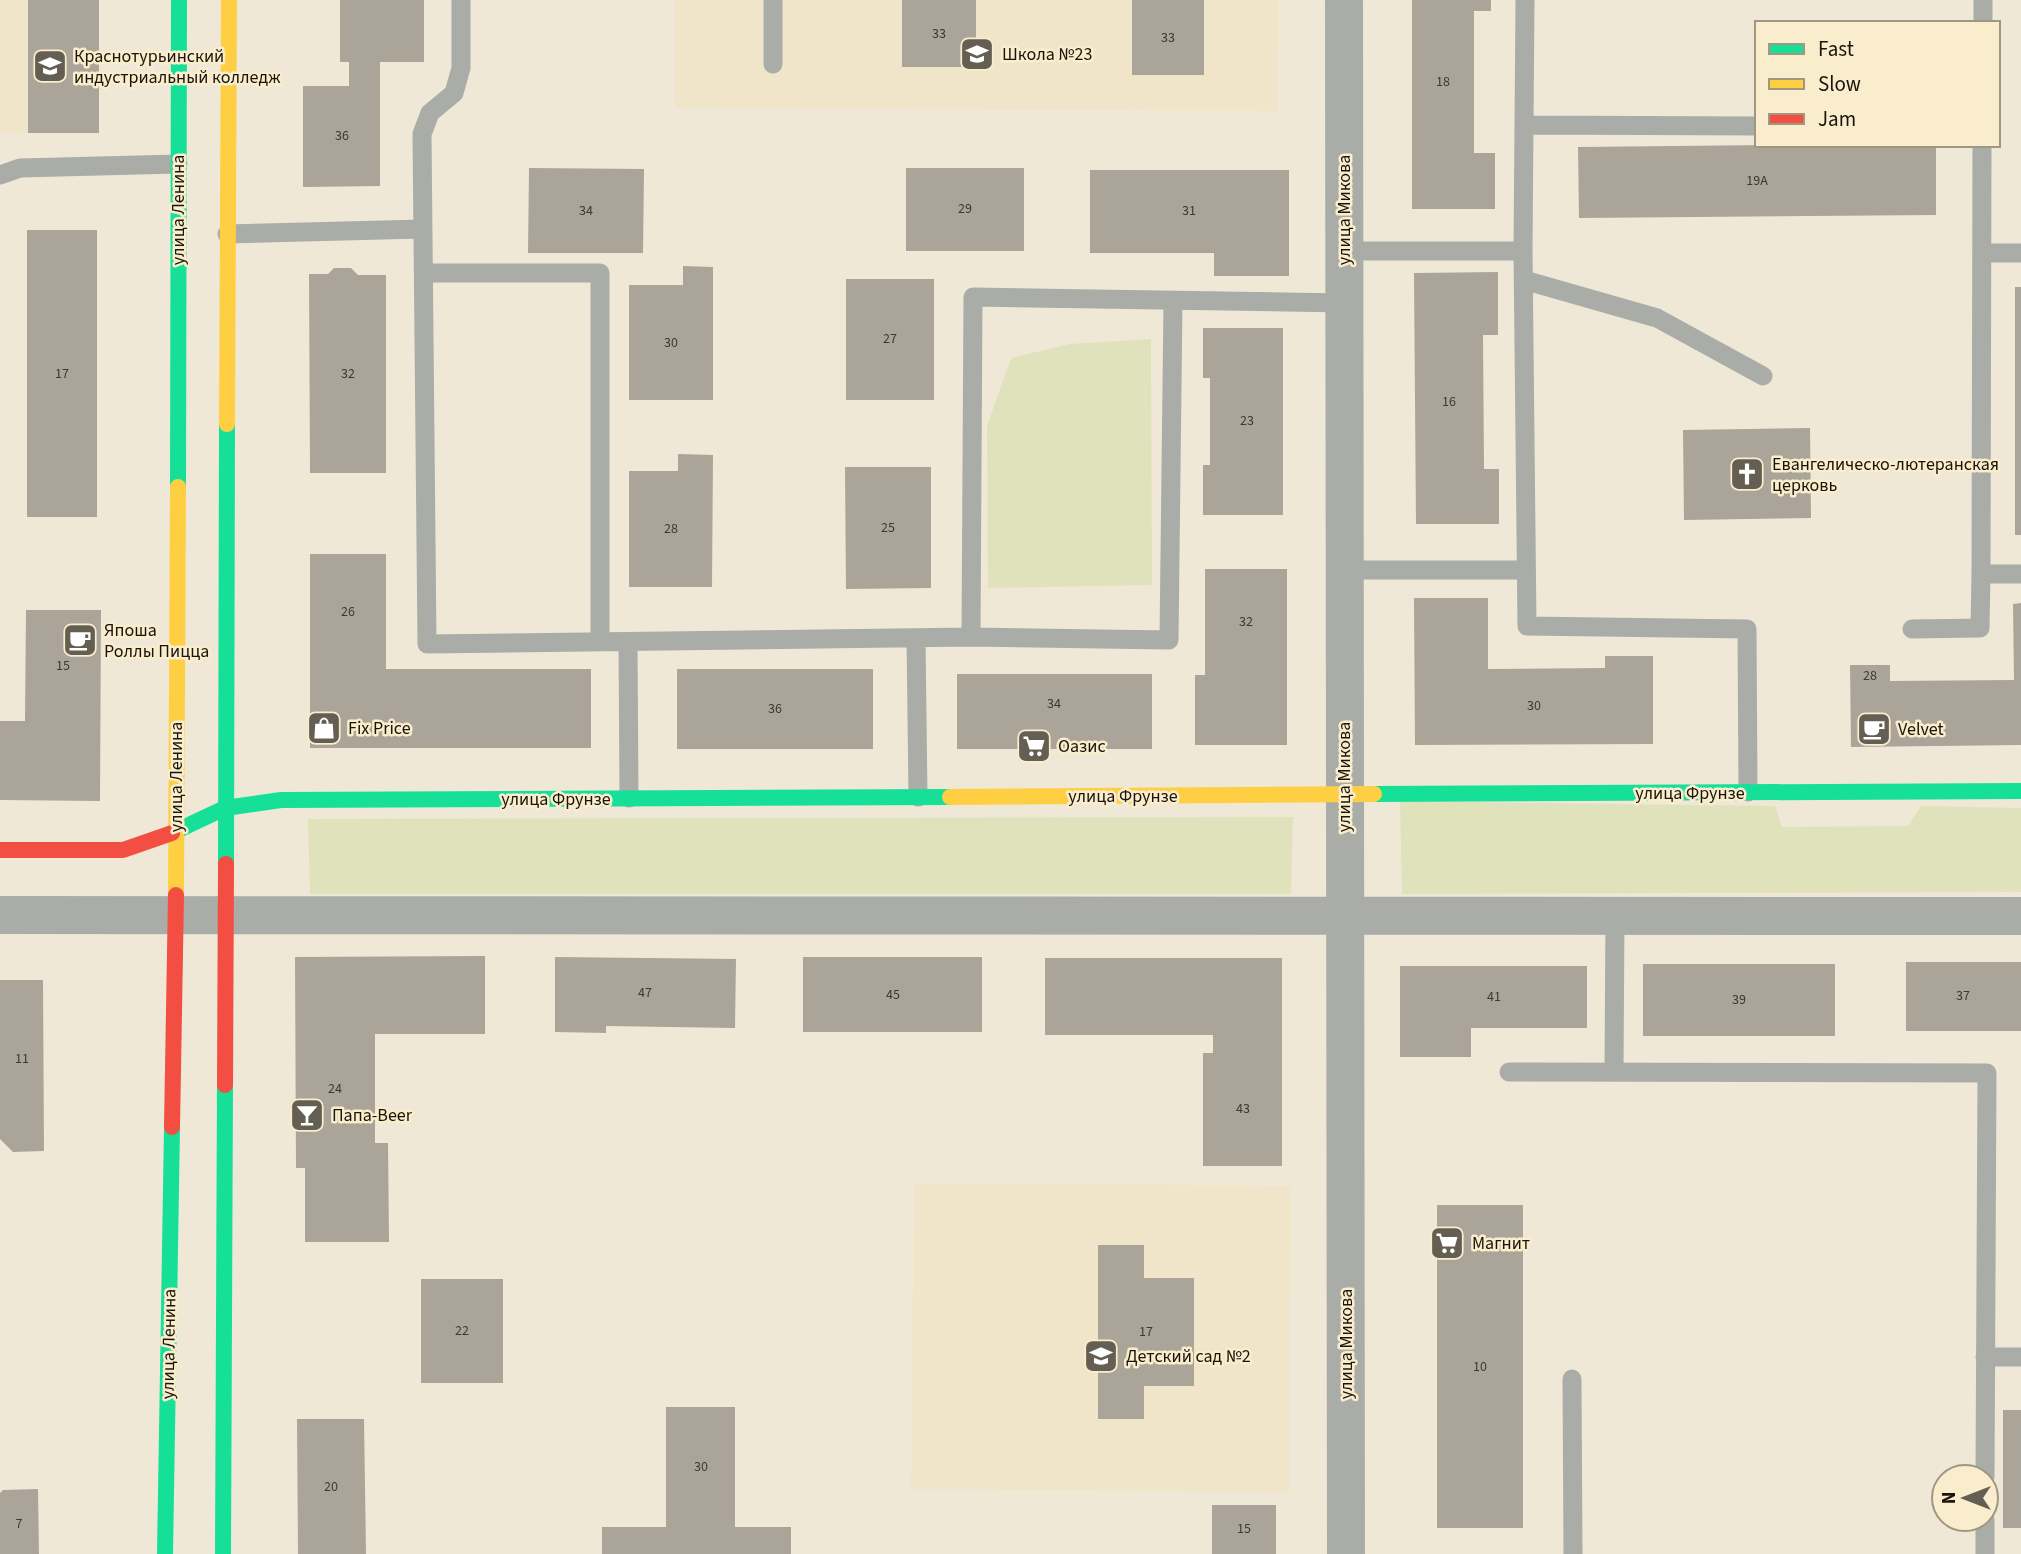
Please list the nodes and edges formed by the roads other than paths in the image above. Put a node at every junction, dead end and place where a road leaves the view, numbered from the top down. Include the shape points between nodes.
1 (179, 0) edge
2 (229, 0) edge
3 (461, 0) edge
4 (773, 0) edge
5 (1344, 0) edge
6 (1525, 0) edge
7 (1983, 0) edge
8 (1983, 21) edge
9 (773, 64) dead end
10 (1524, 125) junction
11 (1755, 126) edge
12 (1982, 147) edge
13 (178, 164) junction
14 (0, 175) edge
15 (423, 229) junction
16 (227, 234) junction
17 (1344, 251) junction
18 (1523, 251) junction
19 (1982, 253) junction
20 (2021, 253) edge
21 (424, 273) junction
22 (1524, 280) junction
23 (1173, 302) junction
24 (1344, 303) junction
25 (1763, 376) dead end
26 (1344, 570) junction
27 (1526, 570) junction
28 (1981, 574) junction
29 (2021, 574) edge
30 (1912, 629) dead end
31 (916, 638) junction
32 (971, 638) junction
33 (600, 642) junction
34 (628, 642) junction
35 (2021, 791) edge
36 (1748, 792) junction
37 (1344, 794) junction
38 (918, 797) junction
39 (629, 798) junction
40 (225, 808) junction
41 (177, 831) junction
42 (0, 850) edge
43 (0, 915) edge
44 (176, 915) junction
45 (225, 915) junction
46 (1344, 915) junction
47 (1615, 915) junction
48 (2021, 916) edge
49 (1509, 1072) dead end
50 (1614, 1072) junction
51 (1985, 1357) junction
52 (2021, 1357) edge
53 (1572, 1379) dead end
54 (1985, 1463) edge
55 (1985, 1533) edge
56 (165, 1554) edge
57 (223, 1554) edge
58 (1346, 1554) edge
59 (1573, 1554) edge
60 (1985, 1554) edge

1 - 13 street, улица Ленина
2 - 16 street
3 - 15 lane via 461,68 454,93 430,113 422,134
4 - 9 lane
5 - 17 street, улица Микова
6 - 10 lane
7 - 8 lane
10 - 11 lane
10 - 18 lane
12 - 19 lane
13 - 14 lane via 20,167
13 - 41 street, улица Ленина
15 - 16 lane
15 - 21 lane
16 - 40 street
17 - 18 lane
17 - 24 street, улица Микова
18 - 22 lane
19 - 20 lane
19 - 28 lane
21 - 33 lane via 427,644
21 - 33 lane via 600,273
22 - 25 lane via 1657,318
22 - 27 lane
23 - 24 lane
23 - 32 lane via 1169,640
23 - 32 lane via 973,297
24 - 26 street, улица Микова
26 - 27 lane
26 - 37 street, улица Микова
27 - 36 lane via 1527,626 1747,629
28 - 29 lane
28 - 30 lane via 1980,628
31 - 32 lane
31 - 34 lane
31 - 38 lane
33 - 34 lane
34 - 39 lane
35 - 36 street, улица Фрунзе
36 - 37 street, улица Фрунзе
37 - 38 street, улица Фрунзе
37 - 46 street, улица Микова
38 - 39 street, улица Фрунзе
39 - 40 street, улица Фрунзе via 281,800
40 - 41 street, улица Фрунзе
40 - 45 street
41 - 42 street via 123,850
41 - 44 street, улица Ленина
43 - 44 street
44 - 45 street
44 - 56 street, улица Ленина
45 - 46 street
45 - 57 street
46 - 47 street
46 - 58 street, улица Микова
47 - 48 street
47 - 50 lane
49 - 50 lane
50 - 51 lane via 1987,1073
51 - 52 lane
51 - 54 lane
53 - 59 lane
55 - 60 lane

